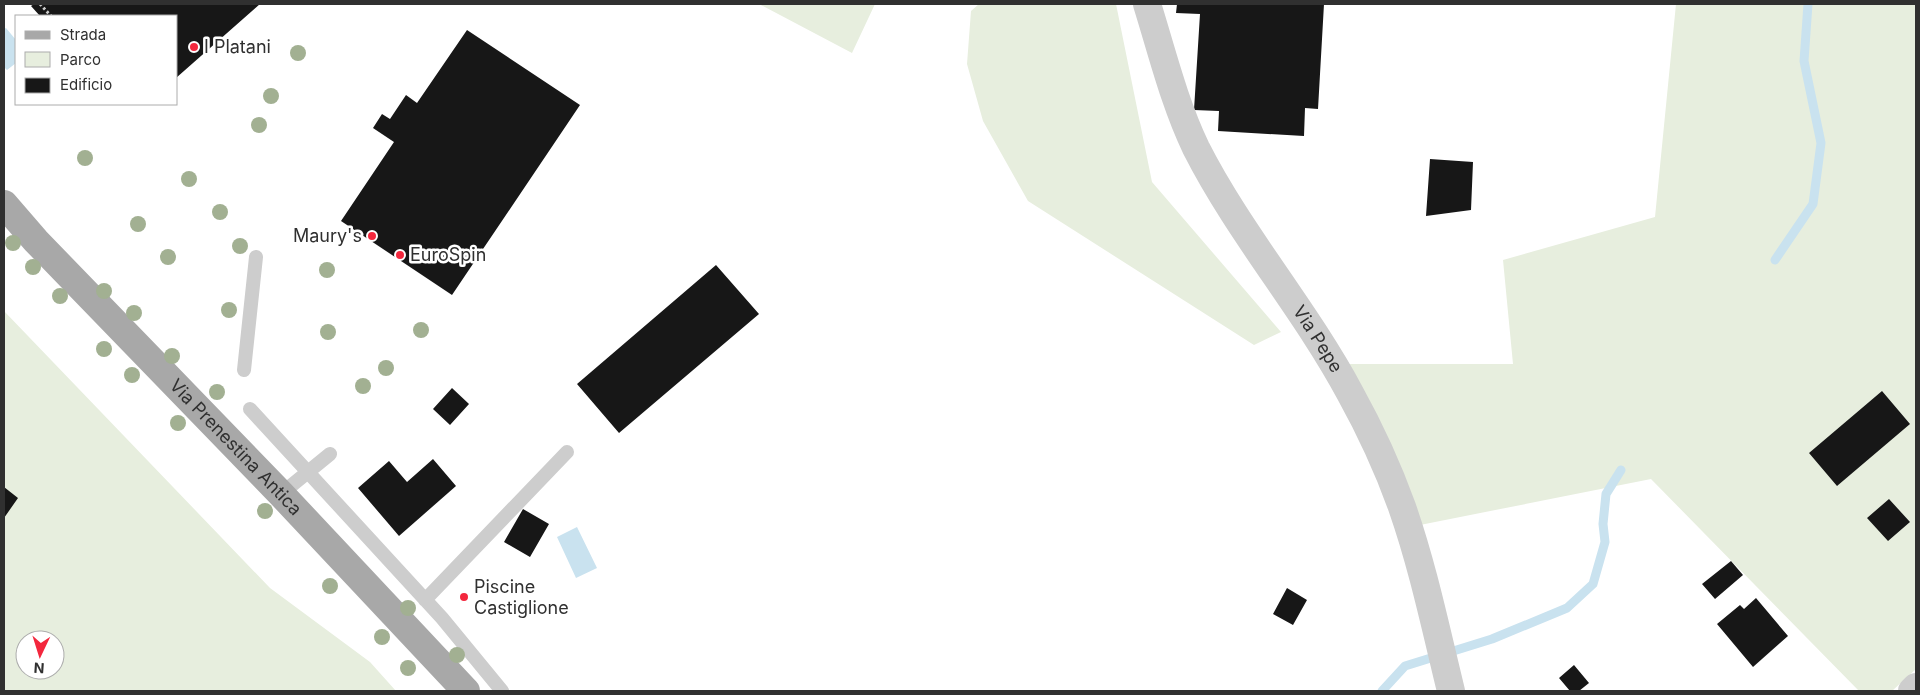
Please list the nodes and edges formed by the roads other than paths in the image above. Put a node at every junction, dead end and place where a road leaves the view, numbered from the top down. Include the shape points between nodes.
1 (1147, 4) edge
2 (4, 204) edge
3 (256, 257) dead end
4 (244, 370) dead end
5 (250, 409) dead end
6 (568, 452) dead end
7 (330, 454) dead end
8 (308, 472) junction
9 (281, 494) junction
10 (425, 600) junction
11 (1448, 680) edge
12 (1916, 688) edge
13 (466, 691) edge
14 (502, 691) edge
15 (1912, 691) edge

1 - 11 street, Via Pepe via 1180,110 1196,147 1350,392 1377,447 1412,538
2 - 9 main road, Via Prenestina Antica
3 - 4 lane
5 - 8 lane, Via Prenestina Antica
6 - 10 lane
7 - 8 lane
8 - 9 lane
8 - 10 lane, Via Prenestina Antica
9 - 13 main road, Via Prenestina Antica
10 - 14 lane, Via Prenestina Antica
12 - 15 street

